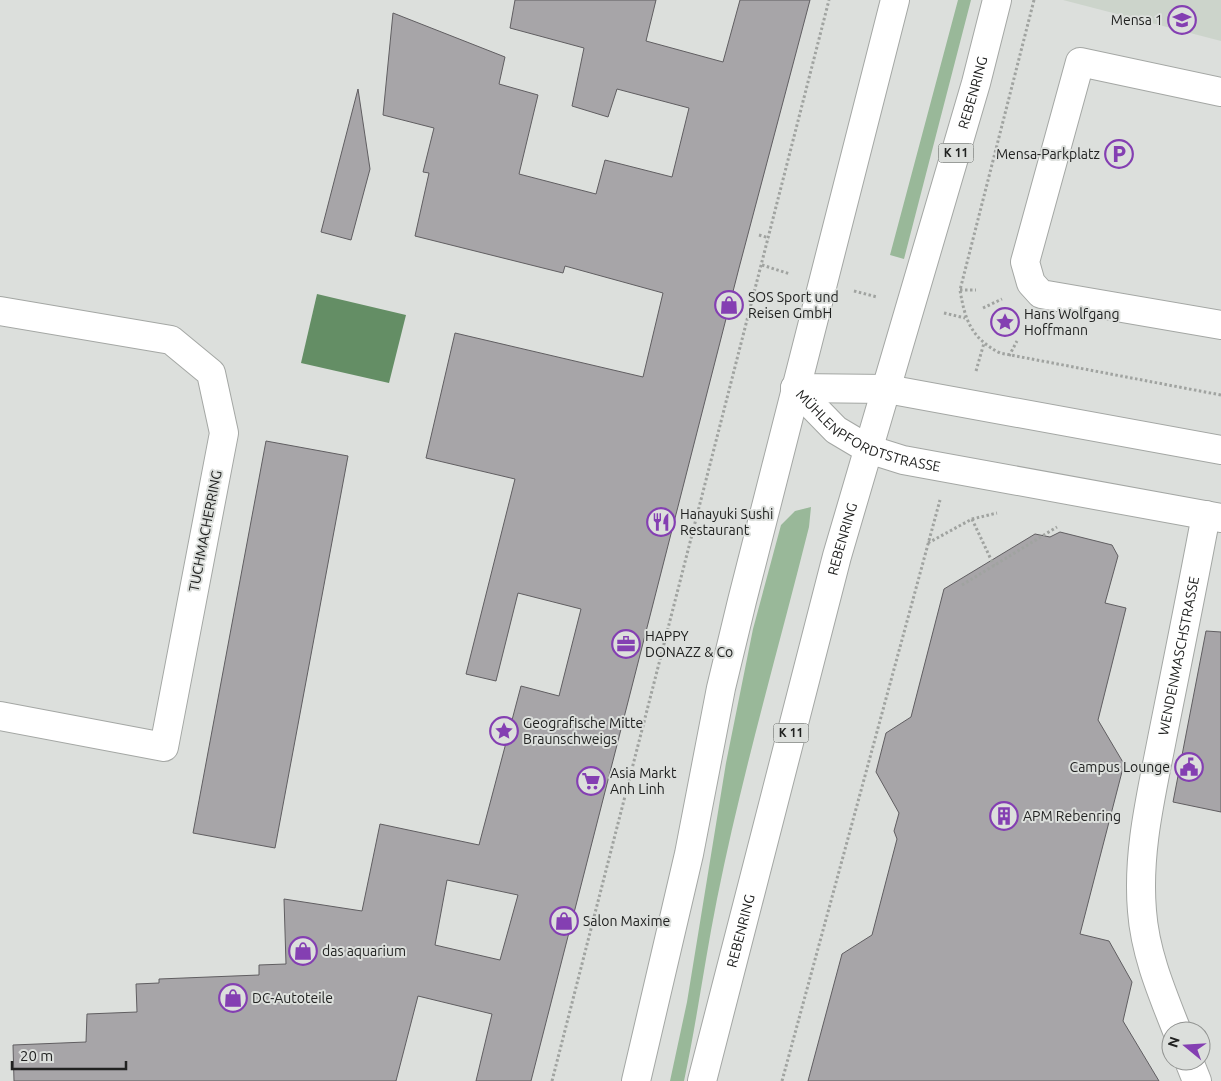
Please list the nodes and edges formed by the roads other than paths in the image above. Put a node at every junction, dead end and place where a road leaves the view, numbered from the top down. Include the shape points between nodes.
1 (895, 0) edge
2 (997, 0) edge
3 (1221, 92) edge
4 (0, 311) edge
5 (1221, 325) edge
6 (795, 388) junction
7 (887, 389) junction
8 (868, 449) junction
9 (1221, 450) edge
10 (1213, 517) edge
11 (0, 716) edge
12 (1173, 1021) edge
13 (636, 1081) edge
14 (702, 1081) edge

1 - 6 main road
2 - 7 main road, REBENRING / K 11
3 - 5 main road via 1080,62 1025,262 1031,283 1041,294
4 - 11 main road, TUCHMACHERRING via 171,340 211,373 224,434 164,747
6 - 7 main road, MÜHLENPFORDTSTRASSE
6 - 8 main road, MÜHLENPFORDTSTRASSE via 836,430
6 - 13 main road via 721,688 689,854
7 - 8 main road, REBENRING / K 11
7 - 9 main road, MÜHLENPFORDTSTRASSE
8 - 10 main road, MÜHLENPFORDTSTRASSE via 903,460
8 - 14 main road, REBENRING / K 11 via 808,663
10 - 12 main road, WENDENMASCHSTRASSE via 1147,815 1141,868 1142,913 1149,951

